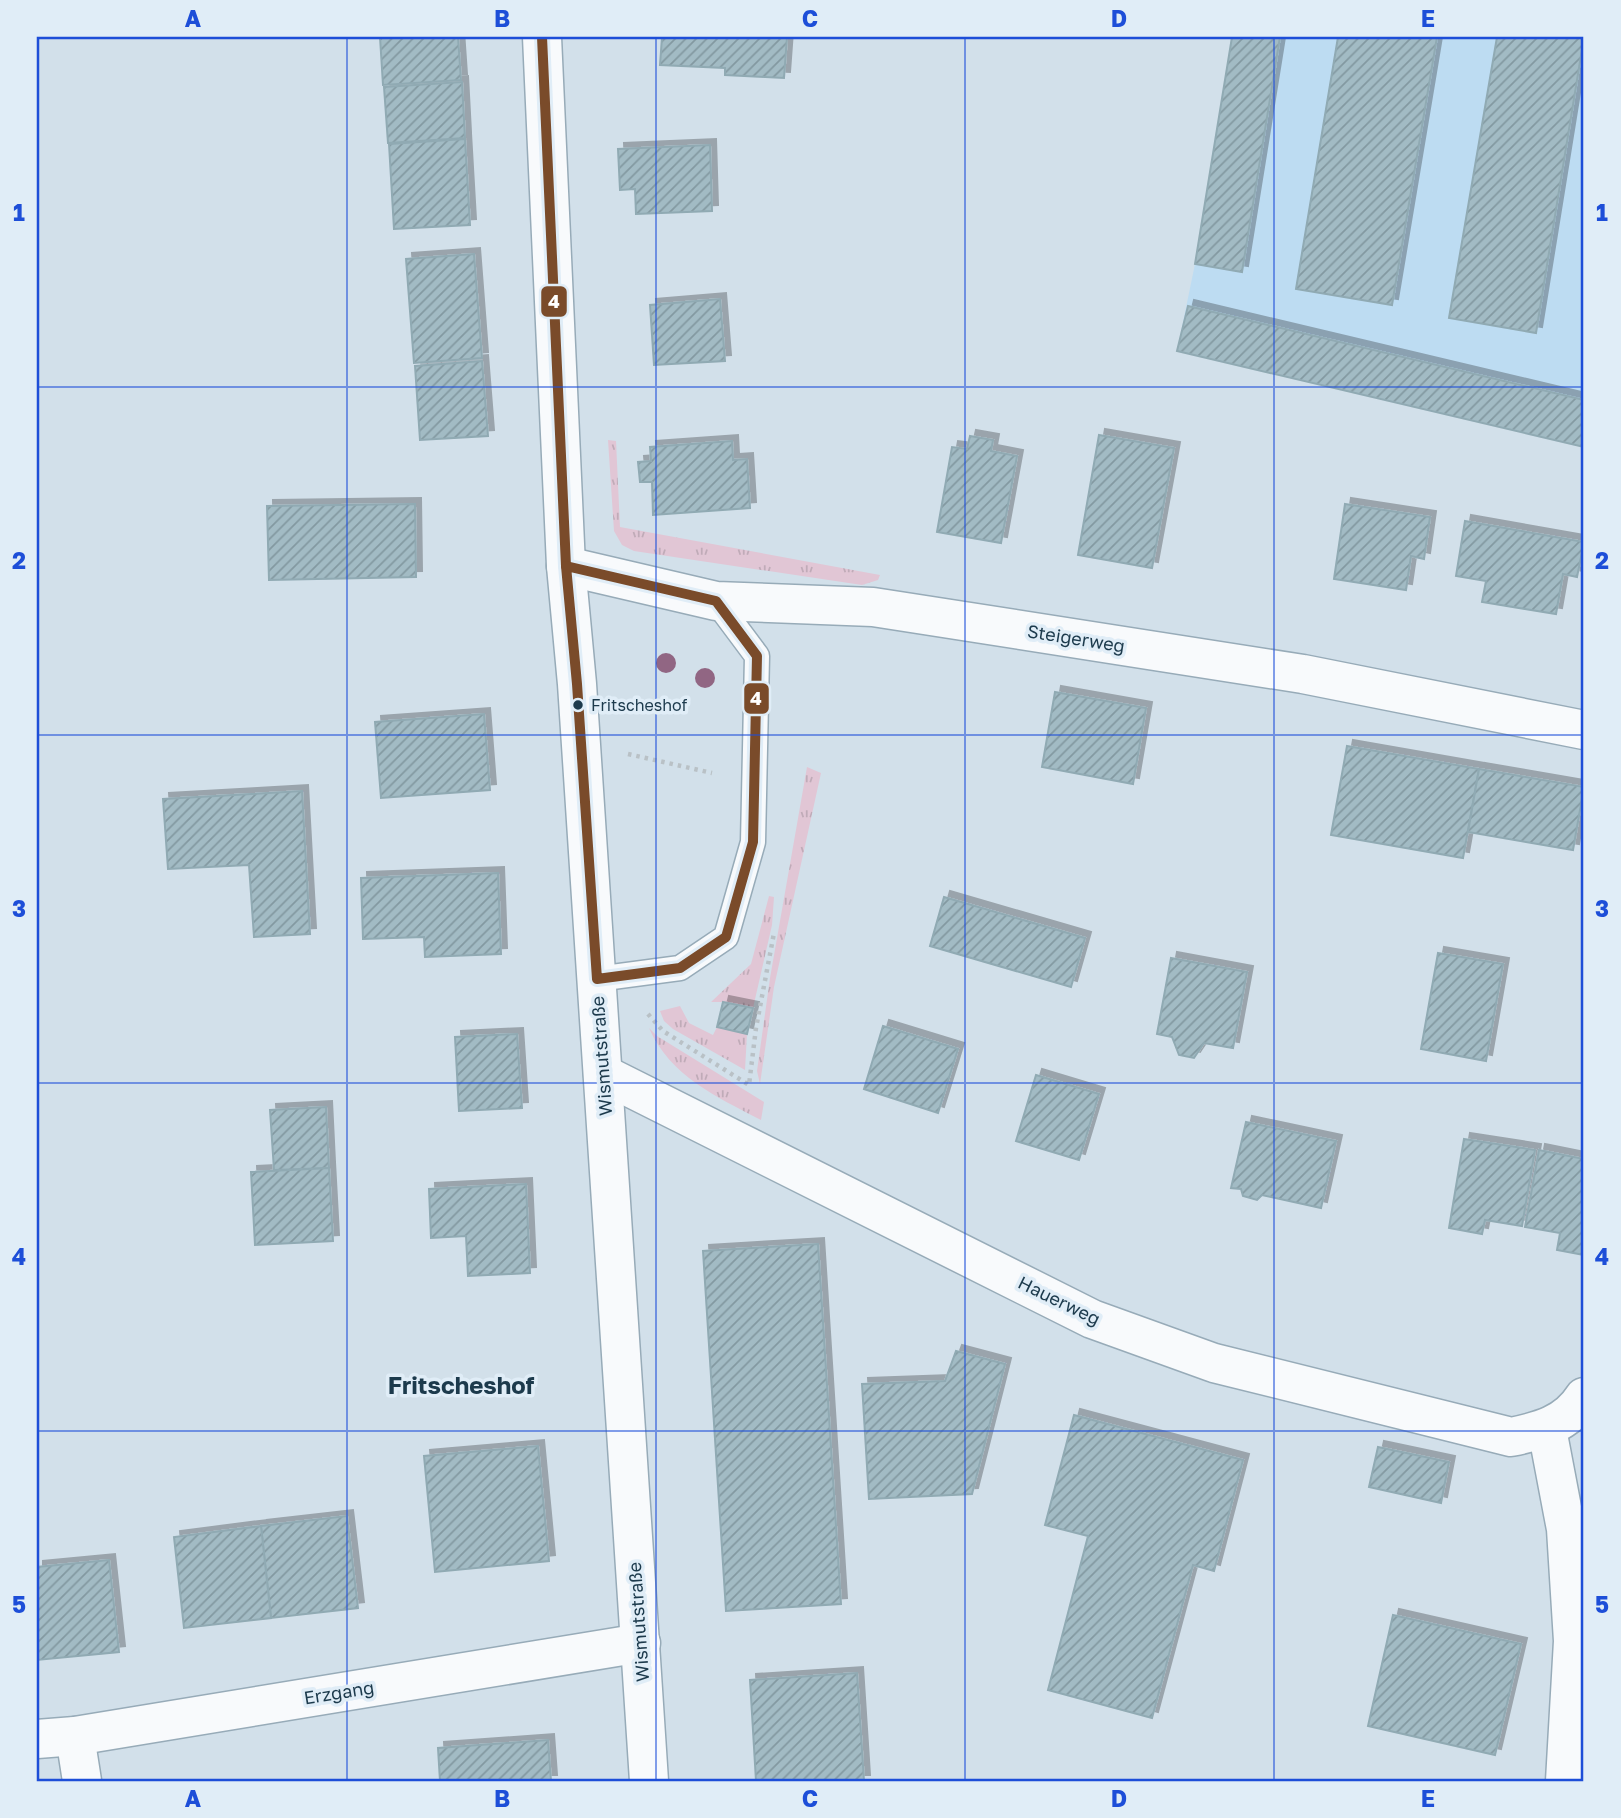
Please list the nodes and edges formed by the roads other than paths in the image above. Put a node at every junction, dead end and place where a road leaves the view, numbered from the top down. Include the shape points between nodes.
1 (542, 37) edge
2 (566, 566) junction
3 (716, 601) junction
4 (1584, 730) edge
5 (597, 979) junction
6 (603, 1074) junction
7 (1584, 1397) edge
8 (1547, 1429) junction
9 (641, 1643) junction
10 (75, 1736) junction
11 (37, 1739) edge
12 (82, 1781) edge
13 (649, 1781) edge
14 (1565, 1781) edge

1 - 2 street, Wismutstraße
2 - 3 street, Steigerweg
2 - 5 street, Wismutstraße
3 - 4 street, Steigerweg via 873,607 1303,674
3 - 5 lane via 758,656 752,842 726,937 680,968
5 - 6 street, Wismutstraße
6 - 8 street, Hauerweg via 1092,1319 1214,1363 1511,1437
6 - 9 street, Wismutstraße
7 - 8 street, Hauerweg
8 - 14 street via 1566,1528 1573,1641
9 - 10 street, Erzgang
9 - 13 street, Wismutstraße
10 - 11 street, Erzgang
10 - 12 street

